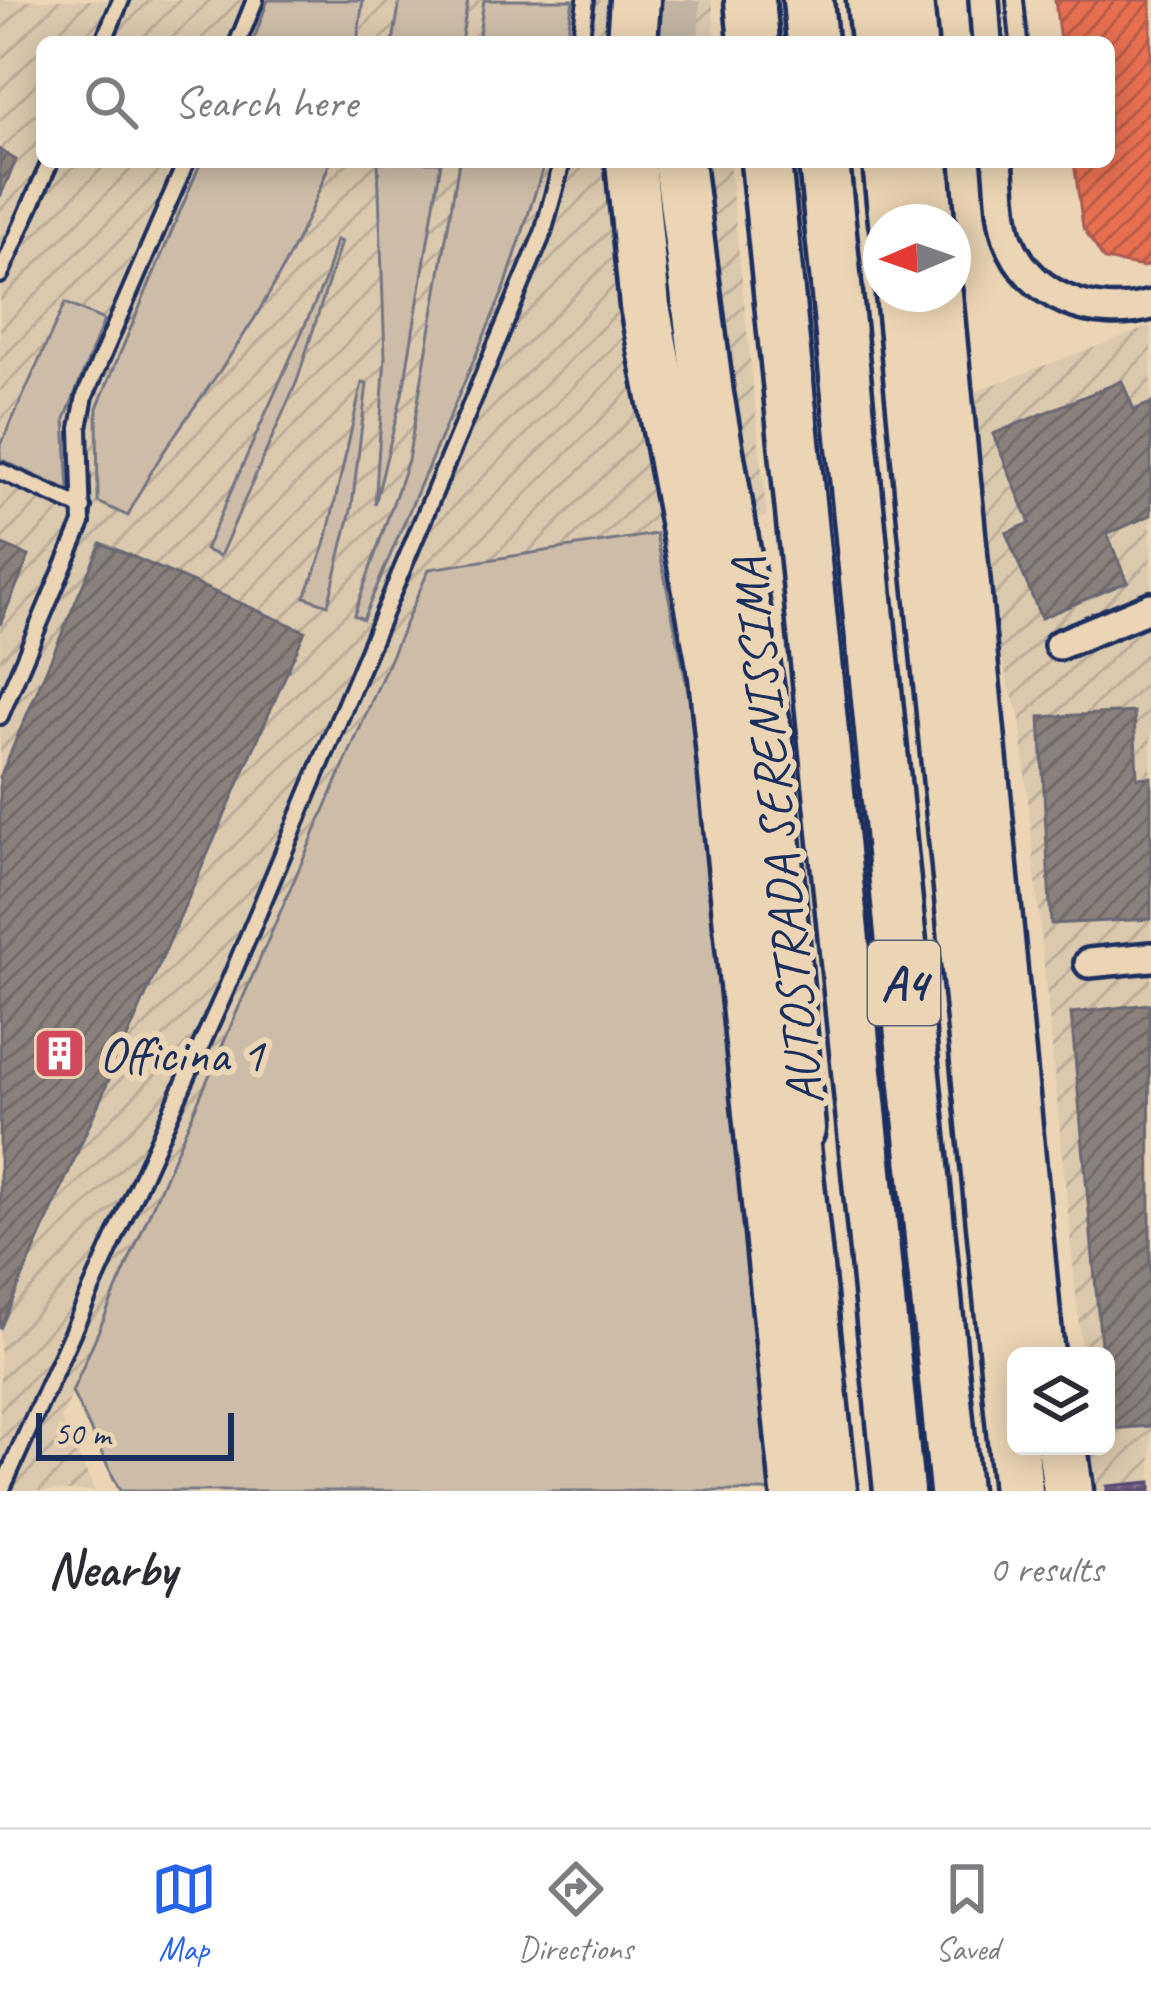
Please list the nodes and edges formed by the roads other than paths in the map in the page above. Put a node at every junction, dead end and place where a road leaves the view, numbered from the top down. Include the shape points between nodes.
1 (121, 0) edge
2 (255, 0) edge
3 (586, 0) edge
4 (635, 0) edge
5 (750, 0) edge
6 (808, 0) edge
7 (872, 0) edge
8 (908, 0) edge
9 (984, 0) edge
10 (1015, 0) edge
11 (106, 36) edge
12 (240, 36) edge
13 (581, 36) edge
14 (632, 36) edge
15 (753, 36) edge
16 (811, 36) edge
17 (876, 36) edge
18 (911, 36) edge
19 (987, 36) edge
20 (1018, 36) edge
21 (47, 168) edge
22 (182, 168) edge
23 (560, 168) edge
24 (632, 168) edge
25 (680, 168) edge
26 (767, 168) edge
27 (825, 168) edge
28 (889, 168) edge
29 (924, 168) edge
30 (999, 168) edge
31 (892, 204) edge
32 (928, 204) edge
33 (0, 275) edge
34 (1151, 305) edge
35 (903, 312) edge
36 (939, 312) edge
37 (659, 382) junction
38 (0, 471) edge
39 (83, 508) junction
40 (1151, 607) edge
41 (1059, 645) dead end
42 (0, 716) edge
43 (1151, 957) edge
44 (1089, 963) dead end
45 (805, 1223) junction
46 (1042, 1347) edge
47 (1048, 1455) edge
48 (1063, 1455) edge
49 (1, 1491) edge
50 (796, 1491) edge
51 (832, 1491) edge
52 (899, 1491) edge
53 (955, 1491) edge
54 (1018, 1491) edge
55 (1052, 1491) edge
56 (1068, 1491) edge

1 - 11 lane
2 - 12 lane
3 - 13 lane
4 - 14 highway
5 - 15 highway
6 - 16 highway
7 - 17 highway
8 - 18 highway
9 - 19 street
10 - 20 lane
21 - 33 lane
22 - 39 lane via 85,396
23 - 49 lane via 543,233 226,992
24 - 37 highway
25 - 45 highway via 708,394 766,731
26 - 52 highway, AUTOSTRADA SERENISSIMA / A4
27 - 53 highway, A4
28 - 31 highway
29 - 32 highway
30 - 34 street via 1006,234 1030,276 1073,304
35 - 54 highway
36 - 46 highway
37 - 45 highway via 693,495 752,791
37 - 50 highway via 712,658
38 - 39 lane
39 - 42 lane
40 - 41 street
43 - 44 street
45 - 51 highway
47 - 55 highway
48 - 56 highway

